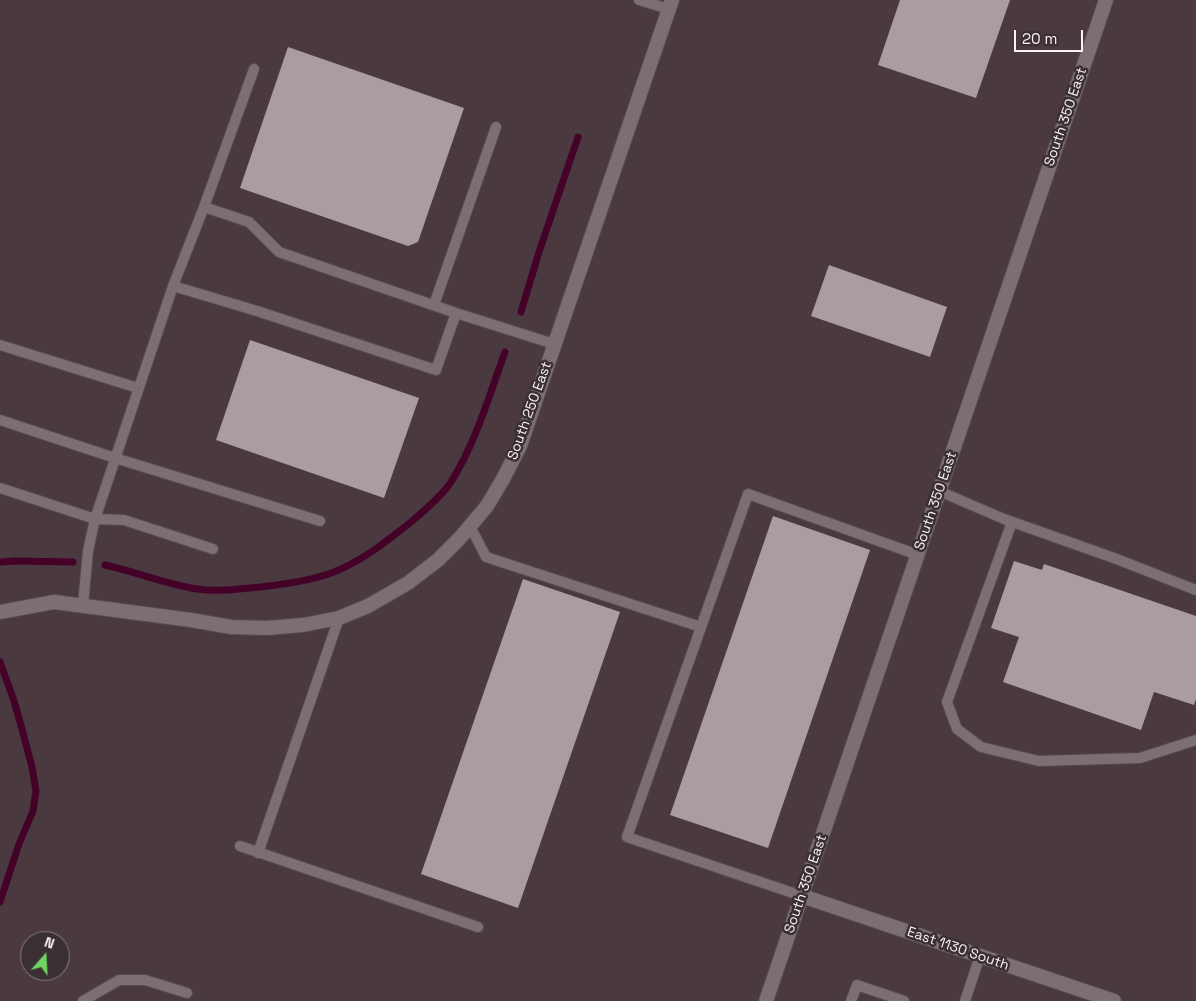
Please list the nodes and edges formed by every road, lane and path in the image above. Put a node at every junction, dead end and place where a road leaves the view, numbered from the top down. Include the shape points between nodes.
1 (639, 0) edge
2 (1106, 0) edge
3 (671, 4) edge
4 (254, 69) dead end
5 (496, 127) dead end
6 (204, 208) junction
7 (173, 286) junction
8 (434, 305) junction
9 (456, 313) junction
10 (554, 344) junction
11 (0, 345) edge
12 (138, 388) junction
13 (0, 420) edge
14 (114, 458) junction
15 (0, 488) edge
16 (939, 491) junction
17 (94, 519) junction
18 (320, 520) dead end
19 (1012, 522) junction
20 (470, 526) junction
21 (213, 549) dead end
22 (918, 555) junction
23 (1196, 590) edge
24 (83, 606) junction
25 (0, 612) edge
26 (339, 618) junction
27 (701, 627) junction
28 (1196, 740) edge
29 (240, 846) dead end
30 (258, 853) junction
31 (802, 896) junction
32 (478, 927) dead end
33 (980, 956) junction
34 (187, 993) dead end
35 (83, 1001) edge
36 (766, 1001) edge
37 (851, 1001) edge
38 (904, 1001) edge
39 (964, 1001) edge
40 (1114, 1001) edge

1 - 3 lane
2 - 16 street, South 350 East
3 - 10 street, South 250 East
4 - 6 lane
5 - 8 lane
6 - 7 lane
6 - 8 lane via 249,222 279,252
7 - 9 lane via 436,370
7 - 12 lane
8 - 9 lane
9 - 10 lane
10 - 20 street, South 250 East via 520,446 499,486
11 - 12 lane
12 - 14 lane
13 - 14 lane
14 - 17 lane
14 - 18 lane
15 - 17 lane
16 - 19 lane
16 - 22 street, South 350 East
17 - 21 lane via 124,520
17 - 24 lane
19 - 23 lane
19 - 28 lane via 946,702 957,729 980,748 1039,761 1140,758
20 - 26 street, South 250 East via 438,560 408,583
20 - 27 lane via 486,556
22 - 27 lane via 748,494
22 - 31 street, South 350 East
24 - 25 street, South 250 East via 54,602
24 - 26 street, South 250 East via 231,627 267,628
26 - 30 lane
27 - 31 lane via 628,837
29 - 30 lane
30 - 32 lane
31 - 33 street, East 1130 South
31 - 36 street, South 350 East
33 - 39 lane
33 - 40 street, East 1130 South
34 - 35 lane via 145,980 119,980
37 - 38 lane via 857,985

